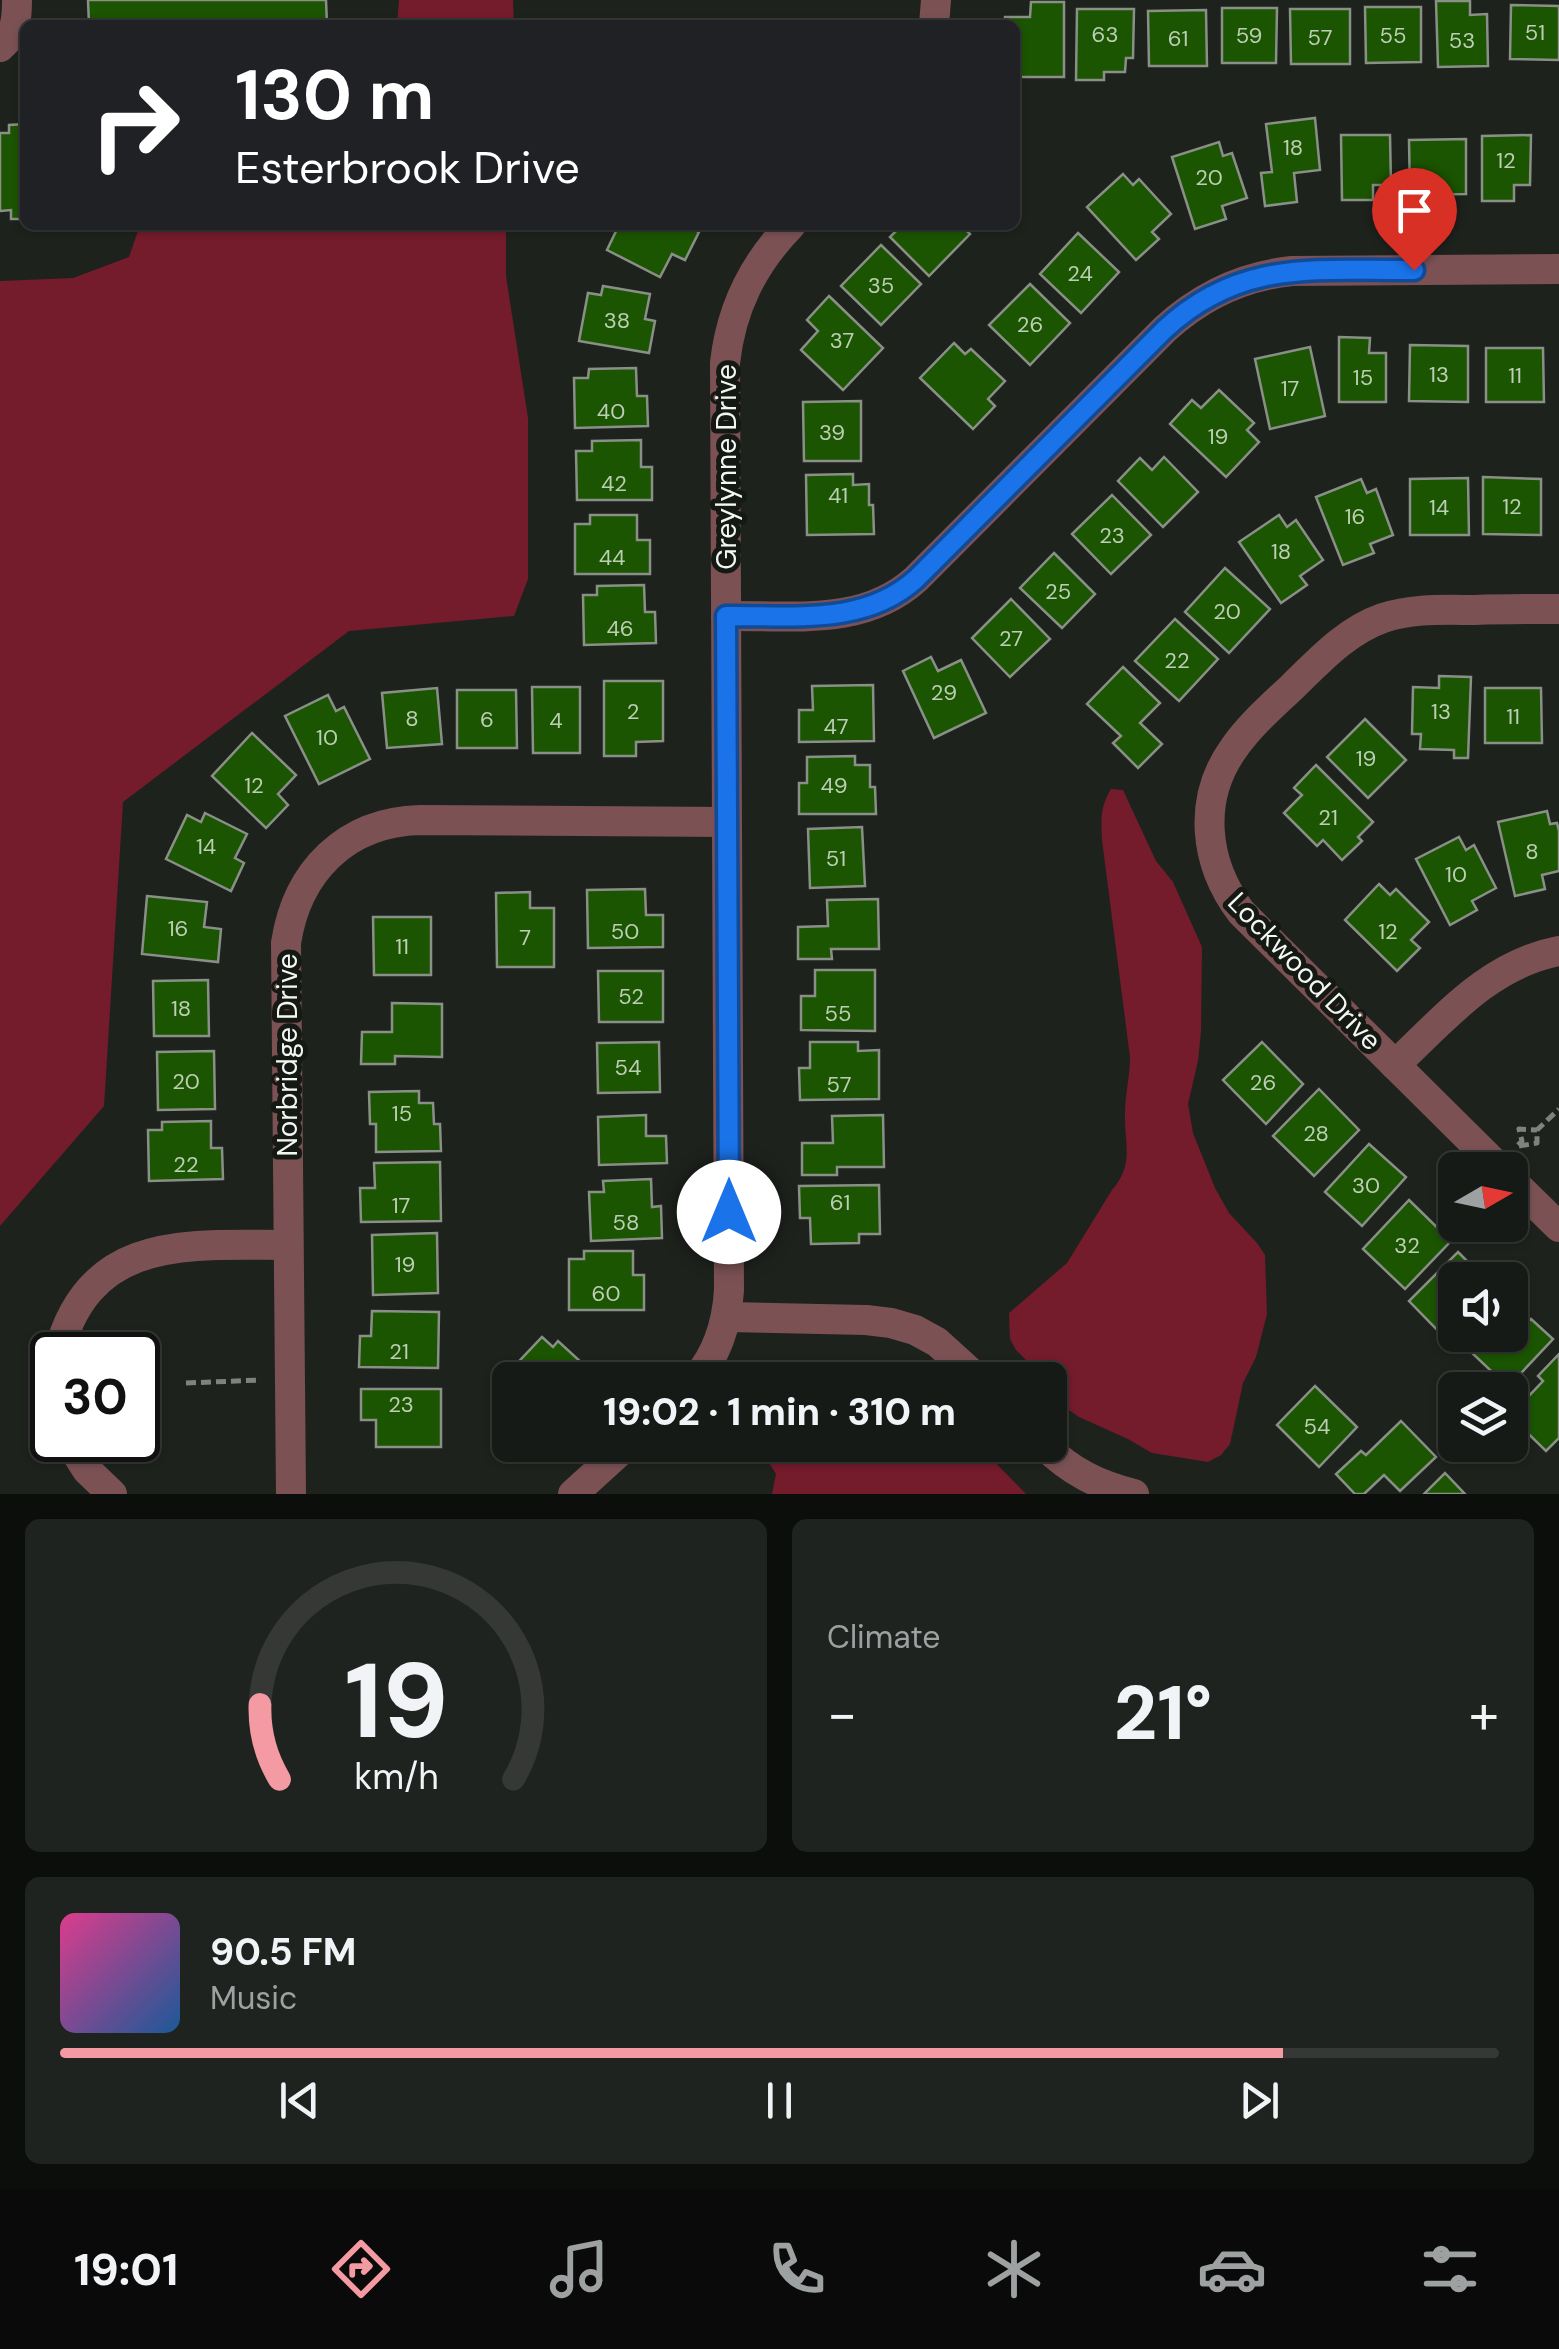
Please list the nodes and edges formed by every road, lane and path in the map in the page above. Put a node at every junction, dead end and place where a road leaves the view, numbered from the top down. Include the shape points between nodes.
1 (17, 0) edge
2 (0, 47) edge
3 (786, 230) edge
4 (1559, 269) edge
5 (1559, 609) edge
6 (726, 616) junction
7 (727, 822) junction
8 (1559, 951) edge
9 (1395, 1065) junction
10 (1559, 1108) edge
11 (1537, 1130) junction
12 (1483, 1152) edge
13 (1528, 1197) edge
14 (1559, 1227) edge
15 (288, 1244) junction
16 (727, 1317) junction
17 (65, 1332) edge
18 (709, 1362) edge
19 (959, 1362) edge
20 (261, 1380) dead end
21 (186, 1382) dead end
22 (82, 1462) edge
23 (609, 1462) edge
24 (1064, 1462) edge
25 (577, 1493) edge
26 (112, 1494) edge
27 (290, 1494) edge
28 (1134, 1494) edge

1 - 2 street via 14,32
3 - 6 street, Greylynne Drive via 751,276 728,337
4 - 6 street via 1305,270 1229,286 1164,330 898,594 842,614
5 - 9 street, Lockwood Drive via 1422,610 1365,626 1332,648 1249,729 1217,779 1210,837 1227,893
6 - 7 street, Greylynne Drive
7 - 15 street, Norbridge Drive via 408,820 363,833 325,860 298,898 286,943
7 - 16 street, Greylynne Drive
8 - 9 street via 1488,980
9 - 12 street, Lockwood Drive
10 - 11 path
11 - 11 path via 1537,1143 1516,1147 1520,1129
13 - 14 street
15 - 17 street via 176,1246 136,1258 82,1301
15 - 27 street, Norbridge Drive
16 - 18 street, Greylynne Drive
16 - 19 street via 900,1325 937,1342
20 - 21 path
22 - 26 street
23 - 25 street
24 - 28 street

